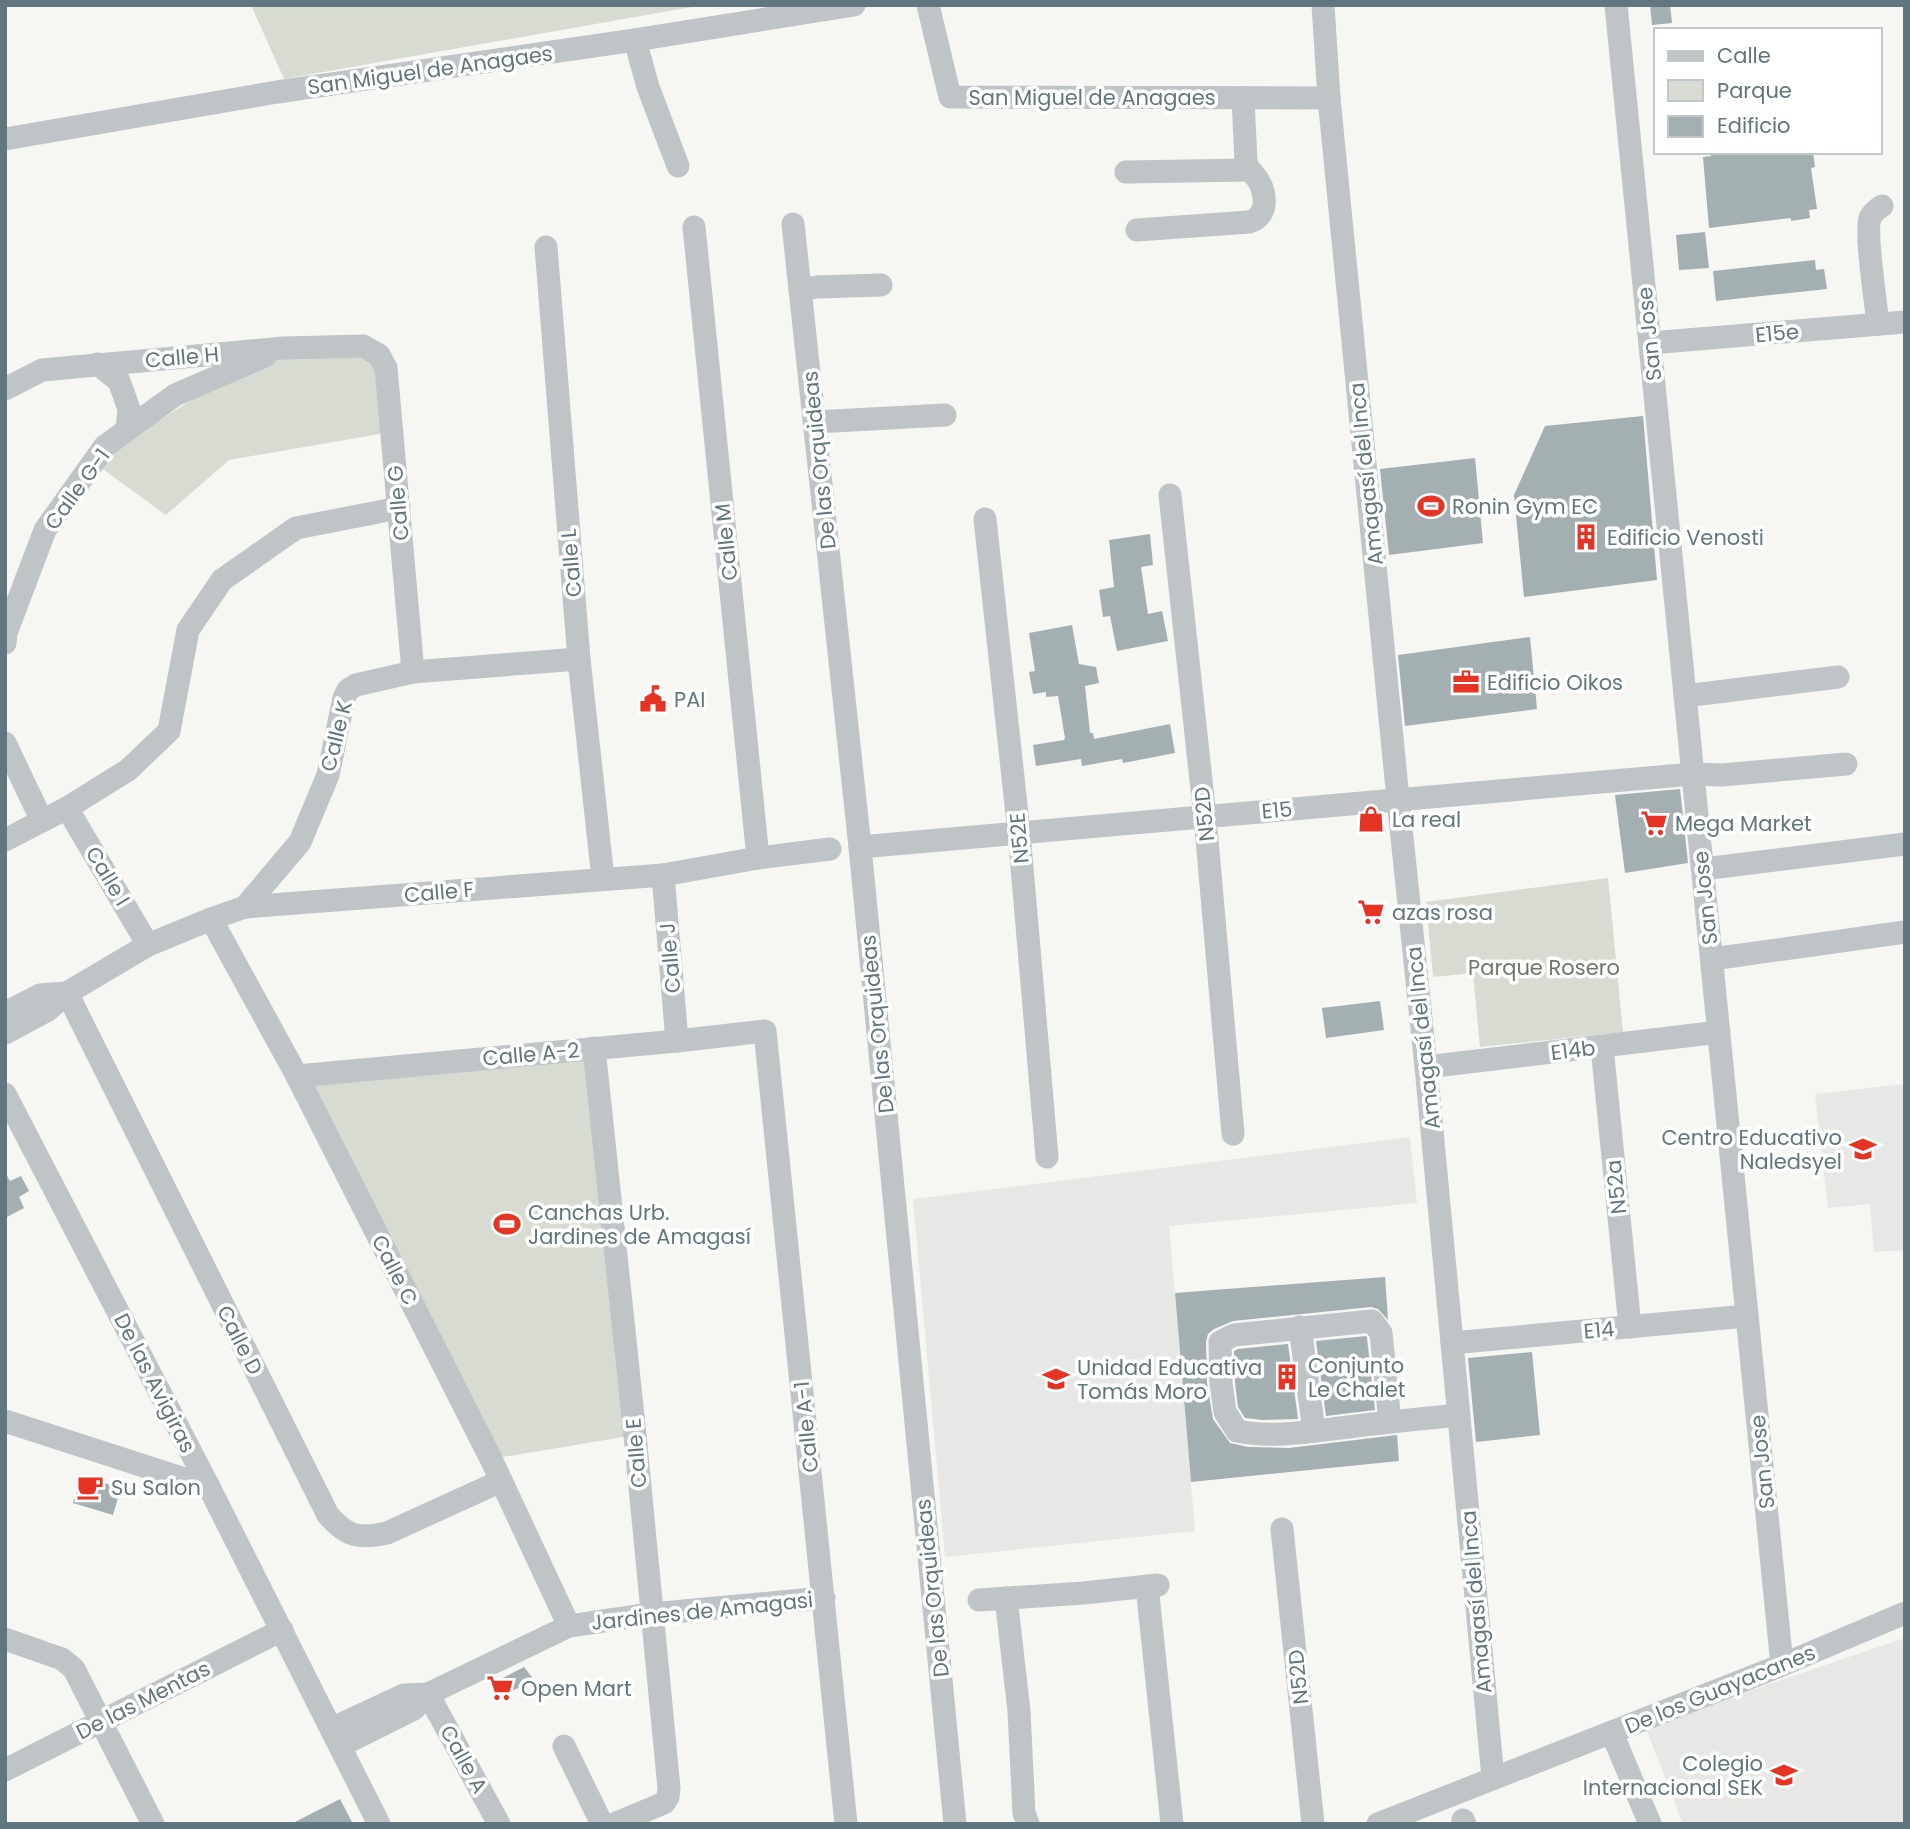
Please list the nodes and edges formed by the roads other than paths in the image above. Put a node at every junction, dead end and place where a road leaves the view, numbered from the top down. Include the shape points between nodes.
1 (855, 5) edge
2 (928, 5) edge
3 (1323, 5) edge
4 (1616, 5) edge
5 (831, 7) edge
6 (635, 40) junction
7 (1244, 98) junction
8 (1329, 98) junction
9 (5, 139) edge
10 (678, 166) dead end
11 (1248, 170) junction
12 (1126, 172) dead end
13 (1882, 206) dead end
14 (793, 224) dead end
15 (694, 226) dead end
16 (1137, 230) dead end
17 (546, 247) dead end
18 (881, 285) dead end
19 (800, 290) junction
20 (1905, 322) edge
21 (1878, 324) junction
22 (1650, 343) junction
23 (363, 346) joint
24 (284, 348) junction
25 (98, 364) junction
26 (5, 389) edge
27 (945, 415) dead end
28 (815, 422) junction
29 (127, 430) junction
30 (1170, 495) dead end
31 (399, 508) junction
32 (985, 519) dead end
33 (5, 643) edge
34 (579, 659) junction
35 (413, 672) junction
36 (1838, 677) dead end
37 (1685, 696) junction
38 (5, 743) edge
39 (1846, 764) dead end
40 (1693, 774) junction
41 (14, 779) edge
42 (1398, 799) junction
43 (67, 807) junction
44 (1205, 817) junction
45 (42, 821) junction
46 (1019, 833) junction
47 (5, 840) edge
48 (1905, 844) edge
49 (860, 847) junction
50 (830, 849) dead end
51 (758, 858) junction
52 (1703, 869) junction
53 (663, 875) junction
54 (603, 879) junction
55 (245, 907) junction
56 (211, 919) junction
57 (1905, 932) edge
58 (148, 945) junction
59 (1712, 959) junction
60 (67, 993) junction
61 (5, 1013) edge
62 (765, 1031) joint
63 (1719, 1032) junction
64 (5, 1033) edge
65 (677, 1041) junction
66 (1602, 1046) junction
67 (594, 1048) junction
68 (1426, 1067) junction
69 (297, 1076) junction
70 (5, 1094) edge
71 (1233, 1133) dead end
72 (1047, 1157) dead end
73 (1747, 1316) junction
74 (1300, 1327) junction
75 (1630, 1327) junction
76 (1451, 1343) junction
77 (1459, 1415) junction
78 (5, 1421) edge
79 (1390, 1422) junction
80 (1314, 1431) junction
81 (501, 1481) junction
82 (209, 1486) junction
83 (1282, 1529) dead end
84 (824, 1598) junction
85 (1006, 1598) junction
86 (979, 1600) dead end
87 (1905, 1613) edge
88 (651, 1614) junction
89 (569, 1626) junction
90 (282, 1630) junction
91 (5, 1639) edge
92 (1782, 1665) junction
93 (428, 1694) junction
94 (102, 1721) junction
95 (1612, 1732) junction
96 (336, 1738) junction
97 (564, 1746) dead end
98 (5, 1770) edge
99 (1493, 1777) junction
100 (153, 1824) edge
101 (379, 1824) edge
102 (499, 1824) edge
103 (602, 1824) edge
104 (614, 1824) edge
105 (846, 1824) edge
106 (955, 1824) edge
107 (1028, 1824) edge
108 (1172, 1824) edge
109 (1313, 1824) edge
110 (1378, 1824) edge
111 (1650, 1824) edge

1 - 5 street, San Miguel de Anagaes
2 - 7 street, San Miguel de Anagaes via 950,97
3 - 8 street, Amagasí del Inca
4 - 22 street, San Jose
5 - 6 street, San Miguel de Anagaes
6 - 9 street, San Miguel de Anagaes via 277,92
6 - 10 street
7 - 8 street, San Miguel de Anagaes
7 - 11 street
8 - 42 street, Amagasí del Inca
11 - 12 street
11 - 16 street via 1262,189 1264,208 1256,220
13 - 21 street via 1869,220
14 - 19 street, De las Orquideas
15 - 51 street, Calle M
17 - 34 street, Calle L
18 - 19 street
19 - 28 street, De las Orquideas
20 - 21 street, E15e
21 - 22 street, E15e
22 - 37 street, San Jose
23 - 24 street, Calle H
23 - 31 street, Calle G via 379,355 386,368
24 - 25 street, Calle H
24 - 29 street, Calle G-1 via 174,396
25 - 26 street, Calle H via 42,370
25 - 29 street via 119,381 129,409
27 - 28 street
28 - 49 street, De las Orquideas
29 - 33 street, Calle G-1 via 105,446 45,530
30 - 44 street, N52D
31 - 35 street, Calle G
31 - 43 street via 296,528 222,580 188,629 169,731 128,770
32 - 46 street, N52E
34 - 35 street, Calle K
34 - 54 street, Calle L
35 - 55 street, Calle K via 348,690 328,775 300,842
36 - 37 street
37 - 40 street, San Jose
38 - 41 street
39 - 40 street, E15
40 - 42 street, E15
40 - 52 street, San Jose
41 - 45 street
42 - 44 street, E15
42 - 68 street, Amagasí del Inca
43 - 45 street
43 - 58 street, Calle I
44 - 46 street, E15
44 - 71 street, N52D
45 - 47 street
46 - 49 street, E15
46 - 72 street, N52E
48 - 52 street
49 - 106 street, De las Orquideas
50 - 51 street, Calle F
51 - 53 street, Calle F
52 - 59 street, San Jose
53 - 54 street, Calle F
53 - 65 street, Calle J
54 - 55 street, Calle F
55 - 56 street, Calle F
56 - 58 street, Calle F
56 - 69 street, Calle C
57 - 59 street
58 - 60 street, Calle F
59 - 63 street, San Jose
60 - 61 street, Calle F via 40,995
60 - 64 street, Calle F via 48,1010
60 - 81 street, Calle D via 328,1515 355,1536 368,1537 387,1533
62 - 65 street, Calle A-2
62 - 84 street, Calle A-1
63 - 66 street, E14b
63 - 73 street, San Jose
65 - 67 street, Calle A-2
66 - 68 street, E14b
66 - 75 street, N52a
67 - 69 street, Calle A-2
67 - 88 street, Calle E
68 - 76 street, Amagasí del Inca
69 - 81 street, Calle C
70 - 82 street, De las Avigiras
73 - 75 street, E14
73 - 92 street, San Jose
74 - 79 street via 1372,1321 1381,1333
74 - 80 street
74 - 80 street via 1234,1335 1220,1342 1221,1383 1225,1412 1237,1431
75 - 76 street, E14
76 - 77 street, Amagasí del Inca
77 - 79 street
77 - 99 street, Amagasí del Inca
78 - 82 street
79 - 80 street
81 - 89 street, Calle C
82 - 90 street, De las Avigiras
83 - 109 street, N52D
84 - 88 street, Jardines de Amagasi
84 - 105 street, Calle A-1
85 - 86 street
85 - 107 street
85 - 108 street via 1153,1586
87 - 92 street, De los Guayacanes
88 - 89 street, Jardines de Amagasi
88 - 104 street, Calle E via 668,1797 664,1803
89 - 93 street, Jardines de Amagasi
90 - 94 street, De las Mentas
90 - 96 street, De las Avigiras
91 - 94 street via 62,1659 74,1669
92 - 95 street, De los Guayacanes
93 - 96 street, Jardines de Amagasi via 404,1695
93 - 102 street, Calle A
94 - 98 street, De las Mentas
94 - 100 street
95 - 99 street, De los Guayacanes
95 - 111 street
96 - 101 street, De las Avigiras
97 - 103 street
99 - 110 street, De los Guayacanes

